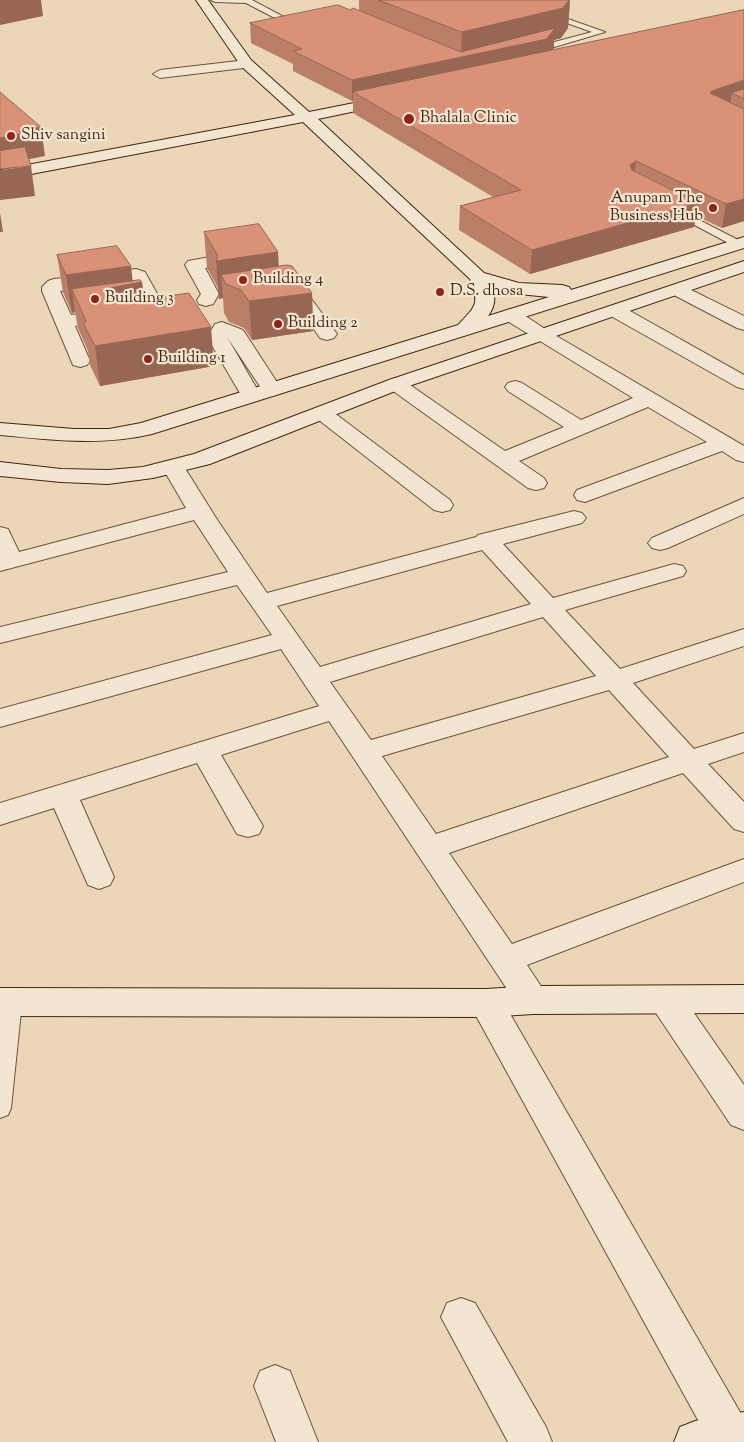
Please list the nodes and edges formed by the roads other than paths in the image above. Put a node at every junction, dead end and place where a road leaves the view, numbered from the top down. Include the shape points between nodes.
1 (202, 0) edge
2 (215, 0) edge
3 (506, 0) edge
4 (293, 24) edge
5 (543, 48) junction
6 (525, 52) edge
7 (555, 52) edge
8 (248, 64) junction
9 (160, 74) dead end
10 (402, 97) edge
11 (307, 117) junction
12 (0, 175) edge
13 (660, 203) edge
14 (741, 243) edge
15 (262, 254) edge
16 (744, 266) edge
17 (283, 271) edge
18 (478, 277) junction
19 (592, 290) junction
20 (679, 290) junction
21 (201, 310) junction
22 (616, 311) junction
23 (511, 315) junction
24 (64, 322) junction
25 (744, 324) edge
26 (466, 329) junction
27 (327, 334) dead end
28 (541, 335) junction
29 (90, 337) edge
30 (71, 340) junction
31 (80, 361) dead end
32 (744, 383) edge
33 (396, 384) junction
34 (514, 387) dead end
35 (272, 390) junction
36 (251, 396) junction
37 (650, 399) junction
38 (322, 412) junction
39 (580, 428) junction
40 (0, 429) edge
41 (724, 443) junction
42 (744, 455) edge
43 (108, 456) junction
44 (504, 459) junction
45 (173, 467) junction
46 (0, 469) edge
47 (536, 483) dead end
48 (585, 495) dead end
49 (442, 505) dead end
50 (744, 506) edge
51 (199, 512) junction
52 (574, 518) dead end
53 (0, 534) edge
54 (486, 540) junction
55 (660, 543) dead end
56 (6, 562) edge
57 (674, 571) dead end
58 (242, 576) junction
59 (261, 602) junction
60 (549, 607) junction
61 (0, 635) edge
62 (744, 637) edge
63 (288, 639) junction
64 (314, 678) junction
65 (614, 680) junction
66 (335, 710) junction
67 (0, 718) edge
68 (744, 742) edge
69 (205, 751) junction
70 (364, 752) junction
71 (689, 762) junction
72 (63, 794) junction
73 (0, 814) edge
74 (744, 821) edge
75 (248, 826) dead end
76 (429, 848) junction
77 (744, 870) edge
78 (100, 878) dead end
79 (505, 960) junction
80 (744, 999) edge
81 (533, 1000) junction
82 (666, 1000) junction
83 (6, 1002) edge
84 (486, 1003) junction
85 (0, 1108) edge
86 (744, 1114) edge
87 (461, 1317) dead end
88 (275, 1386) dead end
89 (723, 1437) edge
90 (297, 1442) edge
91 (531, 1442) edge

1 - 8 street
2 - 4 lane via 248,1
3 - 5 lane via 601,32
5 - 6 lane
5 - 7 lane
8 - 9 street
8 - 11 street
10 - 11 street
11 - 12 street
11 - 18 street
13 - 14 lane
14 - 19 street
15 - 21 street via 195,263 210,294
16 - 20 street
17 - 27 street via 290,295
18 - 19 street via 510,288 542,292
18 - 26 street via 486,296 482,311
19 - 23 street
20 - 22 street
20 - 25 street
21 - 24 street
21 - 24 street via 136,274 51,287
21 - 35 street via 236,334
21 - 36 street
22 - 28 street
22 - 32 street
23 - 26 street
23 - 28 street
24 - 30 street
26 - 35 street
28 - 33 street
28 - 37 street
29 - 30 street
30 - 31 street
33 - 38 street
33 - 44 street
34 - 39 street
35 - 36 street
36 - 43 street via 144,430
37 - 39 street
37 - 41 street
38 - 45 street via 202,459
38 - 49 street
39 - 44 street
40 - 43 street via 74,435
41 - 42 street
41 - 48 street
43 - 45 street via 123,476
43 - 46 street via 86,477
44 - 47 street
45 - 51 street
50 - 55 street
51 - 56 street
51 - 58 street
52 - 54 street
53 - 56 street
54 - 59 street
54 - 60 street
57 - 60 street
58 - 59 street
58 - 61 street
59 - 63 street
60 - 64 street
60 - 65 street
62 - 65 street
63 - 64 street
63 - 67 street
64 - 66 street
65 - 70 street
65 - 71 street
66 - 69 street
66 - 70 street
68 - 71 street
69 - 72 street
69 - 75 street
70 - 76 street
71 - 74 street
71 - 76 street
72 - 73 street
72 - 78 street
76 - 79 street
77 - 79 street
79 - 81 street
80 - 82 street
81 - 82 street
81 - 84 street
82 - 86 street
83 - 84 street
83 - 85 lane
84 - 89 street
87 - 91 street
88 - 90 street

